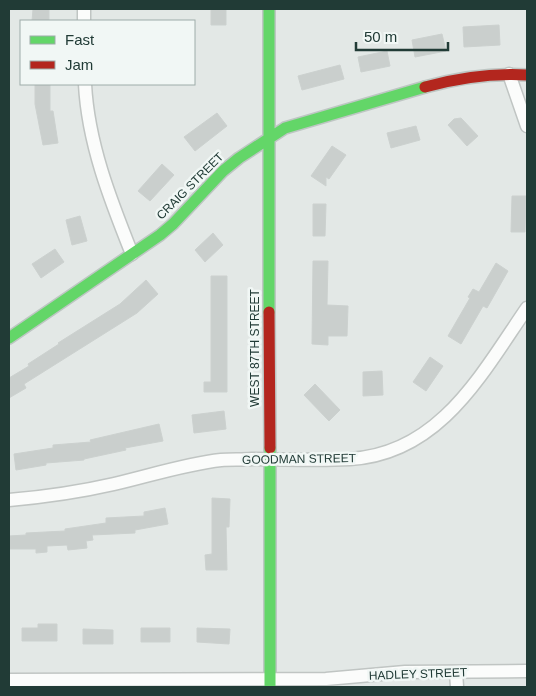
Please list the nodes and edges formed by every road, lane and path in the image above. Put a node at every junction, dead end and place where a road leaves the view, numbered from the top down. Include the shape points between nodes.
1 (268, 9) edge
2 (509, 74) junction
3 (527, 75) edge
4 (84, 85) edge
5 (527, 126) edge
6 (269, 138) junction
7 (132, 254) junction
8 (527, 308) edge
9 (9, 338) edge
10 (269, 459) junction
11 (9, 500) edge
12 (527, 671) edge
13 (456, 672) junction
14 (9, 680) edge
15 (154, 683) edge
16 (270, 683) edge
17 (457, 687) edge

1 - 6 street, WEST 87TH STREET
2 - 3 street, CRAIG STREET
2 - 5 street
2 - 6 street, CRAIG STREET via 447,82 285,128
4 - 7 street via 101,172
6 - 7 street, CRAIG STREET via 228,166 173,224
6 - 10 street, WEST 87TH STREET
7 - 9 street, CRAIG STREET
8 - 10 street, GOODMAN STREET via 462,399 444,419 422,435 395,449 353,459
10 - 11 street, GOODMAN STREET via 222,460 72,492
10 - 16 street, WEST 87TH STREET
12 - 13 street, HADLEY STREET
13 - 16 street, HADLEY STREET via 405,672
13 - 17 street
14 - 15 street, HADLEY STREET
15 - 16 street, HADLEY STREET

